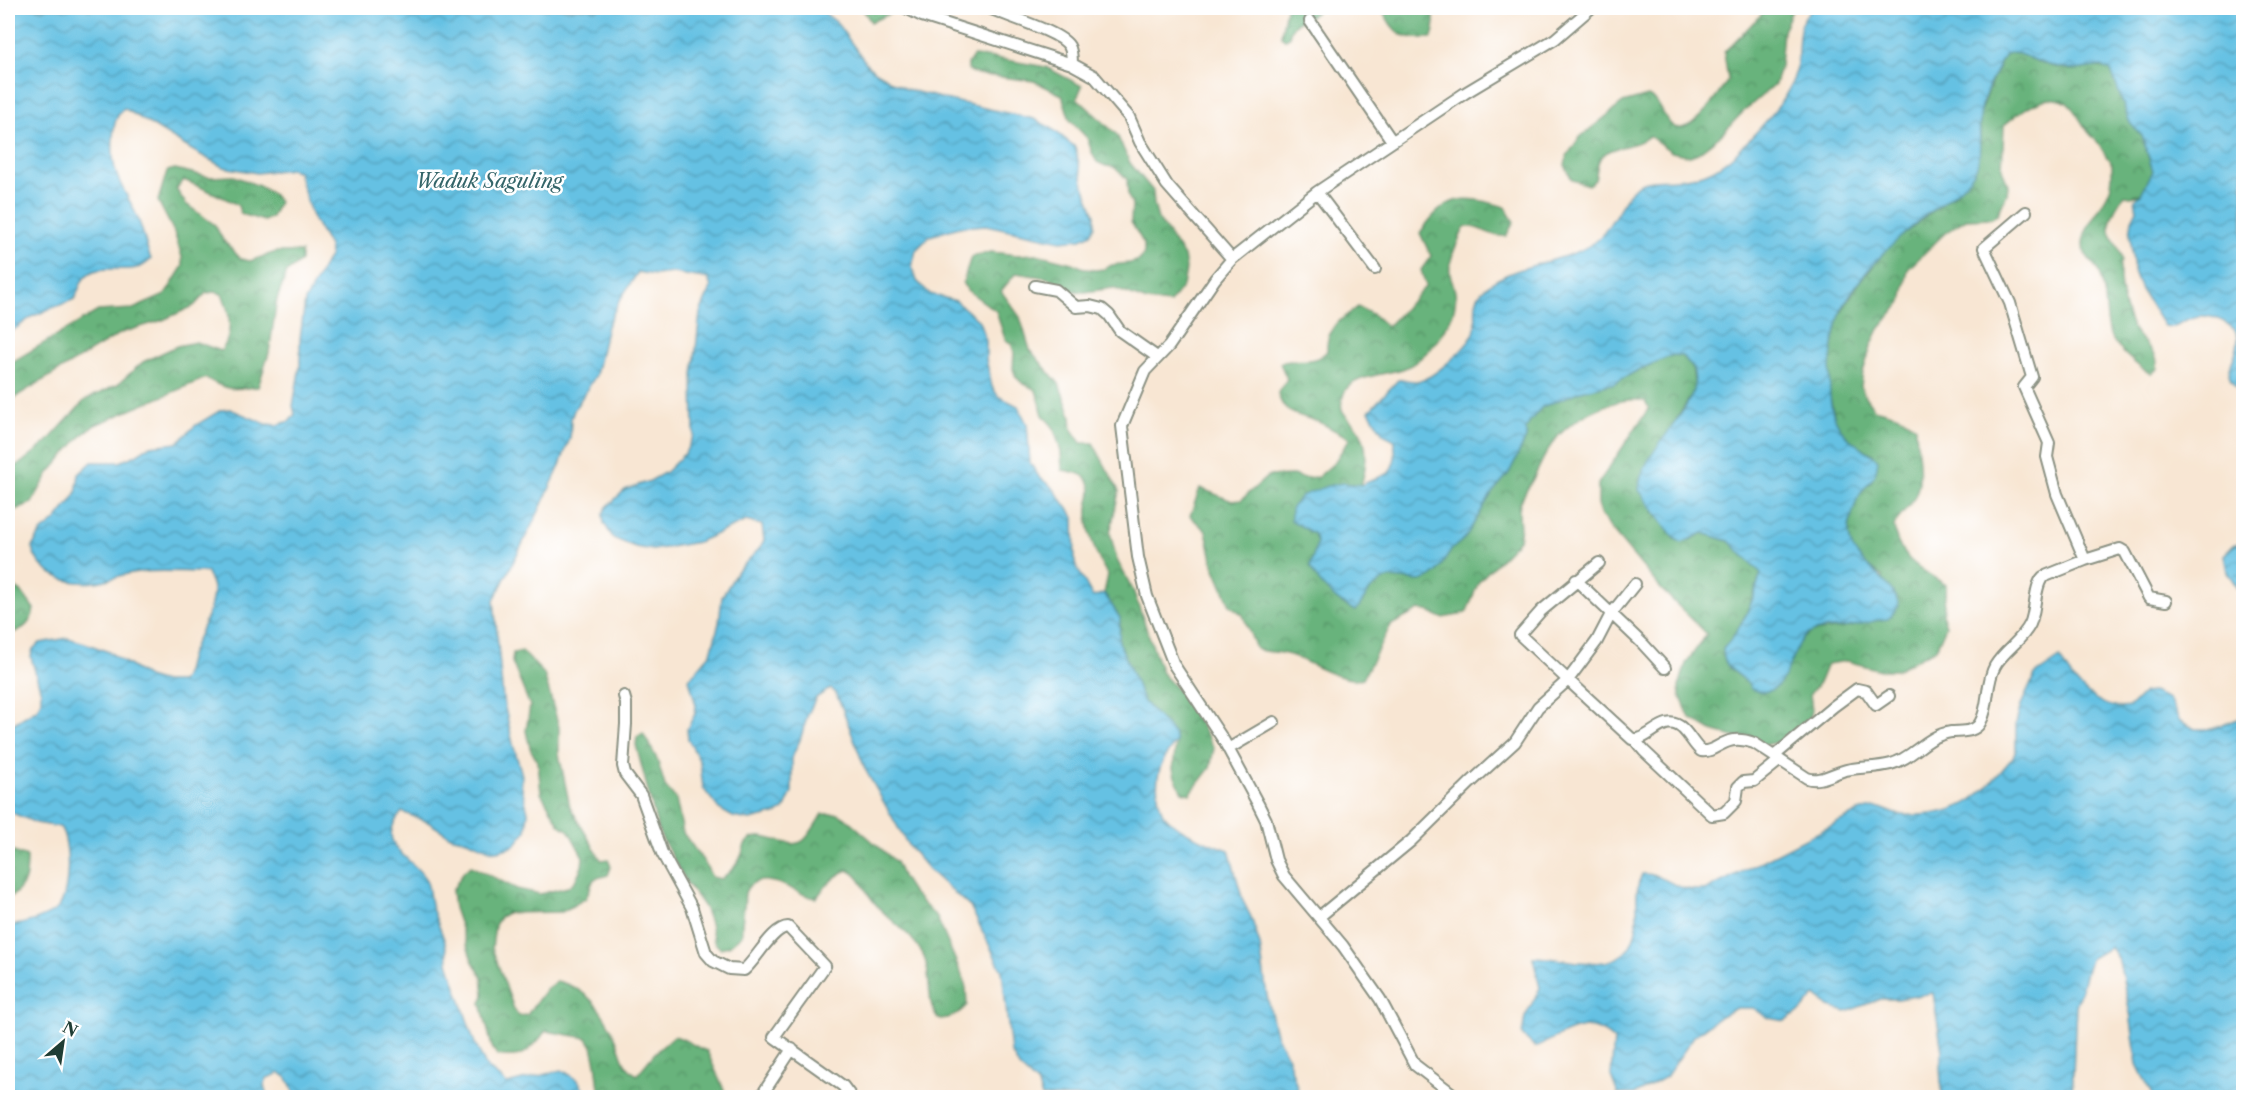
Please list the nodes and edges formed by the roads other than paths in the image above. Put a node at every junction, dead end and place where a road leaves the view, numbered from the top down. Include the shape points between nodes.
1 (906, 8) edge
2 (989, 8) edge
3 (1572, 8) edge
4 (1591, 8) edge
5 (1581, 16) junction
6 (1310, 21) dead end
7 (1072, 64) junction
8 (1392, 141) junction
9 (1317, 192) junction
10 (2026, 212) dead end
11 (1232, 259) junction
12 (1375, 269) dead end
13 (1035, 286) dead end
14 (1157, 357) junction
15 (2085, 560) junction
16 (1599, 562) dead end
17 (1576, 580) junction
18 (1635, 584) dead end
19 (2166, 601) dead end
20 (1611, 614) junction
21 (1665, 668) dead end
22 (1568, 680) junction
23 (624, 696) dead end
24 (1889, 696) dead end
25 (1274, 722) dead end
26 (1634, 739) junction
27 (1228, 749) junction
28 (1777, 758) junction
29 (1319, 917) junction
30 (792, 1049) junction
31 (760, 1098) edge
32 (852, 1098) edge
33 (1458, 1098) edge

1 - 7 street
2 - 7 street via 1064,40 1070,47
3 - 5 street
4 - 5 street
5 - 8 street via 1555,39
6 - 8 street
7 - 11 street via 1094,76 1129,117 1167,185
8 - 9 street
9 - 11 street
9 - 12 street
10 - 15 street via 1984,249 2019,330 2032,377 2024,387 2049,443 2047,457 2057,494
11 - 14 street
13 - 14 street via 1056,290 1076,307 1102,309 1120,331
14 - 27 street via 1145,371 1122,426 1138,557 1147,596 1174,665
15 - 19 street via 2122,550 2149,598
15 - 28 street via 2039,581 2030,624 1995,666 1986,708 1976,728 1931,739 1891,764 1846,770 1816,780
16 - 17 street
17 - 20 street
17 - 22 street via 1520,635
18 - 20 street
20 - 21 street
20 - 22 street via 1597,641
22 - 26 street
22 - 29 street via 1538,707 1515,742 1411,841
23 - 30 street via 625,774 641,795 662,853 693,908 709,958 734,971 744,970 786,926 824,964 774,1035
24 - 28 street via 1874,705 1866,691 1857,689
25 - 27 street
26 - 28 street via 1665,723 1673,724 1682,727 1703,752 1732,740 1745,740
26 - 28 street via 1712,815 1724,813 1736,801 1738,787 1754,781
27 - 29 street via 1266,820 1282,874
29 - 33 street via 1380,999 1415,1065
30 - 31 street
30 - 32 street via 843,1086

